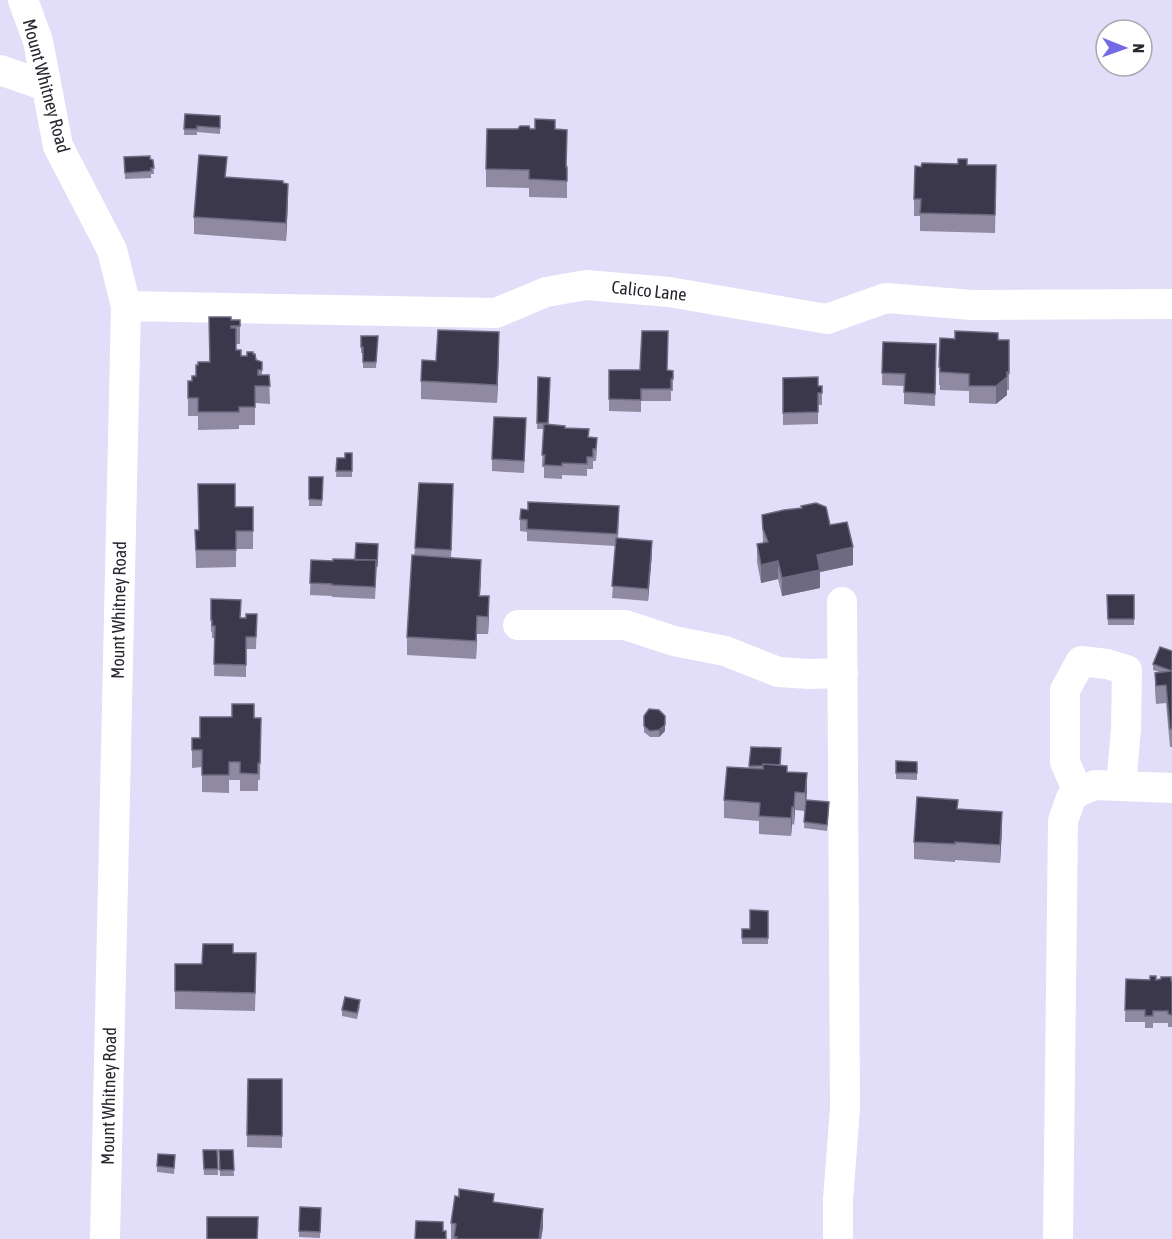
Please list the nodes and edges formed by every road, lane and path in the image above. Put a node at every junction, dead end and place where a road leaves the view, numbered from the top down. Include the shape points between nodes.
1 (23, 0) edge
2 (0, 70) edge
3 (46, 86) junction
4 (1172, 304) edge
5 (126, 306) junction
6 (842, 602) dead end
7 (518, 625) dead end
8 (843, 673) junction
9 (1121, 786) junction
10 (1172, 788) edge
11 (1078, 792) junction
12 (105, 1239) edge
13 (838, 1239) edge
14 (1058, 1239) edge

1 - 3 street, Mount Whitney Road via 38,41
2 - 3 street
3 - 5 street, Mount Whitney Road via 58,146 112,250
4 - 5 street, Calico Lane via 972,305 886,298 827,319 669,292 585,285 546,292 496,313
5 - 12 street, Mount Whitney Road
6 - 8 street
7 - 8 street via 625,626 725,651 778,672
8 - 13 street via 845,1108
9 - 10 street
9 - 11 street via 1095,786
9 - 11 street via 1127,670 1081,661 1065,690 1065,762
11 - 14 street via 1071,798 1063,821

